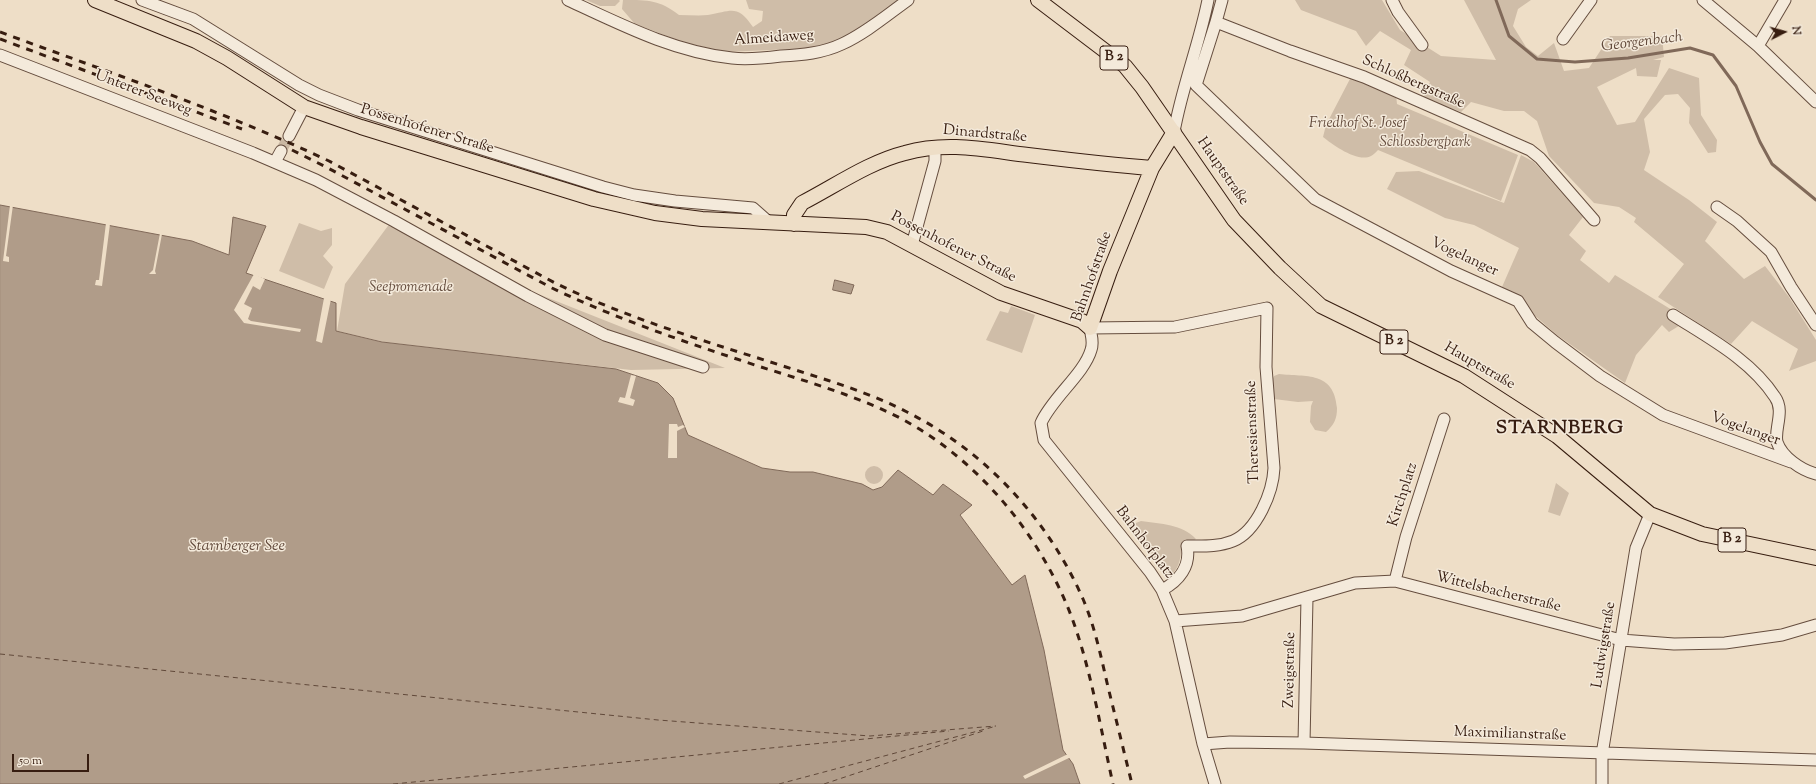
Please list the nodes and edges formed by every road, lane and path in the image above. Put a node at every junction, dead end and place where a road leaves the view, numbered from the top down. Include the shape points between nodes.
1 (95, 0) edge
2 (142, 0) edge
3 (568, 0) edge
4 (908, 0) edge
5 (1038, 0) edge
6 (1208, 0) edge
7 (1222, 0) edge
8 (1392, 0) edge
9 (1591, 0) edge
10 (1703, 0) edge
11 (1785, 0) edge
12 (1216, 22) junction
13 (1563, 39) dead end
14 (1422, 45) dead end
15 (1758, 46) junction
16 (0, 55) edge
17 (1816, 102) edge
18 (304, 107) junction
19 (1174, 132) junction
20 (289, 136) tunnel mouth
21 (935, 147) junction
22 (281, 151) tunnel mouth
23 (275, 162) junction
24 (1152, 168) junction
25 (1717, 208) dead end
26 (1594, 220) dead end
27 (770, 223) junction
28 (794, 224) junction
29 (912, 245) junction
30 (1673, 314) dead end
31 (1816, 325) edge
32 (1090, 328) junction
33 (703, 367) dead end
34 (1444, 419) dead end
35 (1041, 429) joint
36 (1791, 462) junction
37 (1816, 474) edge
38 (1650, 514) junction
39 (1816, 558) edge
40 (1395, 581) junction
41 (1162, 590) junction
42 (1307, 598) junction
43 (1175, 620) junction
44 (1816, 625) edge
45 (1621, 640) junction
46 (1304, 743) junction
47 (1203, 744) junction
48 (1602, 754) junction
49 (1816, 760) edge
50 (1215, 784) edge
51 (1602, 784) edge

1 - 18 main road, Possenhofener Straße via 196,41
2 - 27 street, Possenhofener Straße via 192,19 299,85 358,110 634,194 705,205 753,208
3 - 4 street, Almeidaweg via 692,52 749,59 827,50 857,36
5 - 19 main road, B 2 via 1125,66
6 - 19 street
7 - 12 street
8 - 14 street
9 - 13 street
10 - 15 street
11 - 15 street
12 - 26 street, Schloßbergstraße via 1364,77 1530,150
12 - 36 street, Vogelanger via 1196,85 1315,199 1451,271 1518,300 1532,323 1554,342 1600,376 1663,415
15 - 17 street
16 - 23 street, Unterer Seeweg
18 - 20 street
18 - 27 main road, Possenhofener Straße via 594,199 655,213
19 - 24 main road, Bahnhofstraße
19 - 38 main road, Hauptstraße / B 2 via 1234,220 1321,306 1486,389 1557,436
21 - 24 main road, Dinardstraße via 961,147
21 - 28 main road, Dinardstraße via 887,158 802,203 794,215
21 - 29 street via 935,161
22 - 23 street
23 - 33 street via 316,180 528,296 606,335
24 - 32 main road, Bahnhofstraße via 1110,270
25 - 31 street via 1737,221 1771,252
27 - 28 main road, Possenhofener Straße
28 - 29 main road, Possenhofener Straße via 866,227 886,232
29 - 32 main road, Possenhofener Straße via 994,290 1082,321
30 - 36 street via 1755,371 1776,398 1779,408 1777,442
32 - 35 street, Bahnhofstraße via 1093,341 1091,350 1080,370 1043,417
32 - 41 street, Theresienstraße via 1175,327 1267,308 1266,367 1274,468 1269,498 1252,524 1234,540 1214,546 1187,546 1187,559 1182,575
34 - 40 street, Kirchplatz via 1406,537
35 - 41 street, Bahnhofplatz via 1044,440 1146,566
36 - 37 street
38 - 39 main road, Hauptstraße / B 2 via 1702,534
38 - 45 street, Ludwigstraße via 1636,548
40 - 42 street, Wittelsbacherstraße via 1355,583
40 - 45 street, Wittelsbacherstraße
41 - 43 street, Bahnhofplatz
42 - 43 street, Wittelsbacherstraße via 1242,616
42 - 46 street, Zweigstraße
43 - 47 street, Bahnhofplatz
44 - 45 street, Wittelsbacherstraße via 1782,635 1724,643 1674,644
45 - 48 street, Ludwigstraße
46 - 47 street, Maximilianstraße
46 - 48 street, Maximilianstraße
47 - 50 street, Bahnhofplatz
48 - 49 street, Maximilianstraße
48 - 51 street, Ludwigstraße

